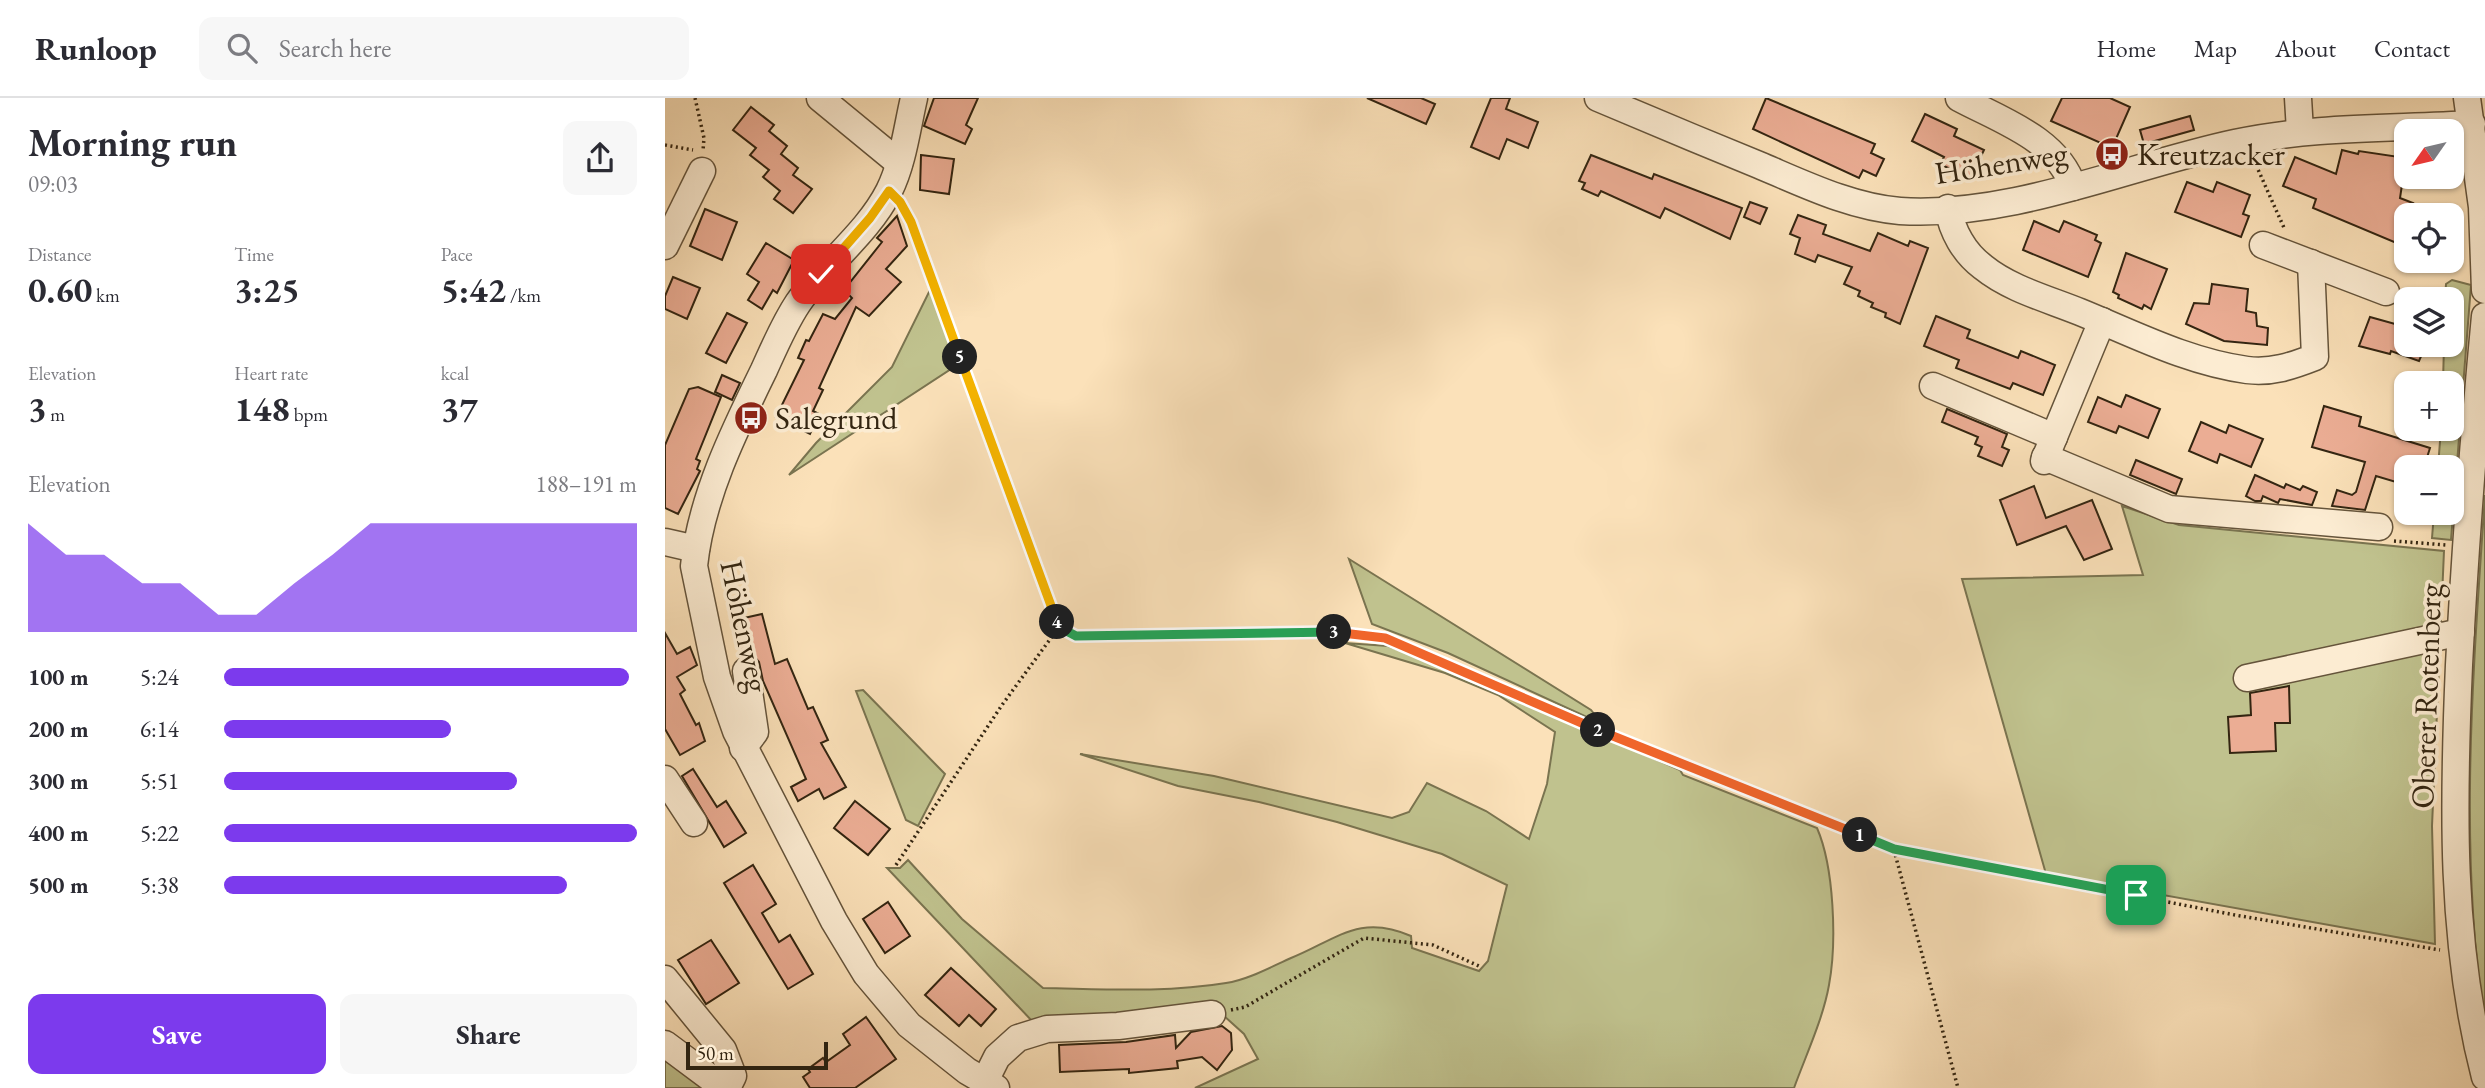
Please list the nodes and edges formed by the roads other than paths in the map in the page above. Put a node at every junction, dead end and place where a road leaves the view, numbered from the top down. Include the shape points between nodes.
1 (820, 98) edge
2 (914, 98) edge
3 (1598, 98) edge
4 (1959, 98) edge
5 (2298, 98) edge
6 (2467, 98) edge
7 (2472, 124) junction
8 (2300, 131) junction
9 (698, 160) road end
10 (899, 163) junction
11 (2073, 187) junction
12 (1948, 208) junction
13 (2263, 245) dead end
14 (665, 246) edge
15 (2304, 261) junction
16 (2485, 290) edge
17 (2386, 292) dead end
18 (2485, 316) edge
19 (2102, 321) junction
20 (1933, 386) dead end
21 (2048, 452) junction
22 (2379, 527) road end
23 (665, 542) edge
24 (696, 549) junction
25 (2461, 632) junction
26 (746, 671) dead end
27 (2247, 678) dead end
28 (743, 748) junction
29 (665, 779) edge
30 (694, 823) dead end
31 (665, 979) edge
32 (1212, 1014) road end
33 (665, 1044) edge
34 (2485, 1077) edge
35 (991, 1085) edge
36 (726, 1088) edge

1 - 10 street
2 - 10 street, Höhenweg
3 - 12 street, Höhenweg via 1854,201 1901,211
4 - 11 street via 2047,148 2062,162
5 - 8 street
6 - 7 street
7 - 8 street, Höhenweg
7 - 16 street
8 - 11 street, Höhenweg via 2175,157
9 - 14 street
10 - 24 street, Höhenweg via 889,191 798,304 782,332 729,447
11 - 12 street, Höhenweg via 2020,201
12 - 19 street via 1955,233 1983,267 2013,285
13 - 15 street
15 - 17 street
15 - 19 street via 2315,357 2285,369 2249,370 2189,357
18 - 25 street, Oberer Rotenberg
19 - 21 street
20 - 21 street
21 - 22 street via 2122,497 2168,509
23 - 24 street
24 - 28 street, Höhenweg via 695,579 715,665
25 - 27 street
25 - 34 street, Oberer Rotenberg via 2454,768 2456,891
26 - 28 street via 755,732
28 - 35 street, Höhenweg via 866,974 909,1025
29 - 30 street
31 - 36 street via 723,1050 733,1076
32 - 35 street via 1118,1026 1047,1028 1018,1038 997,1057
33 - 36 street

